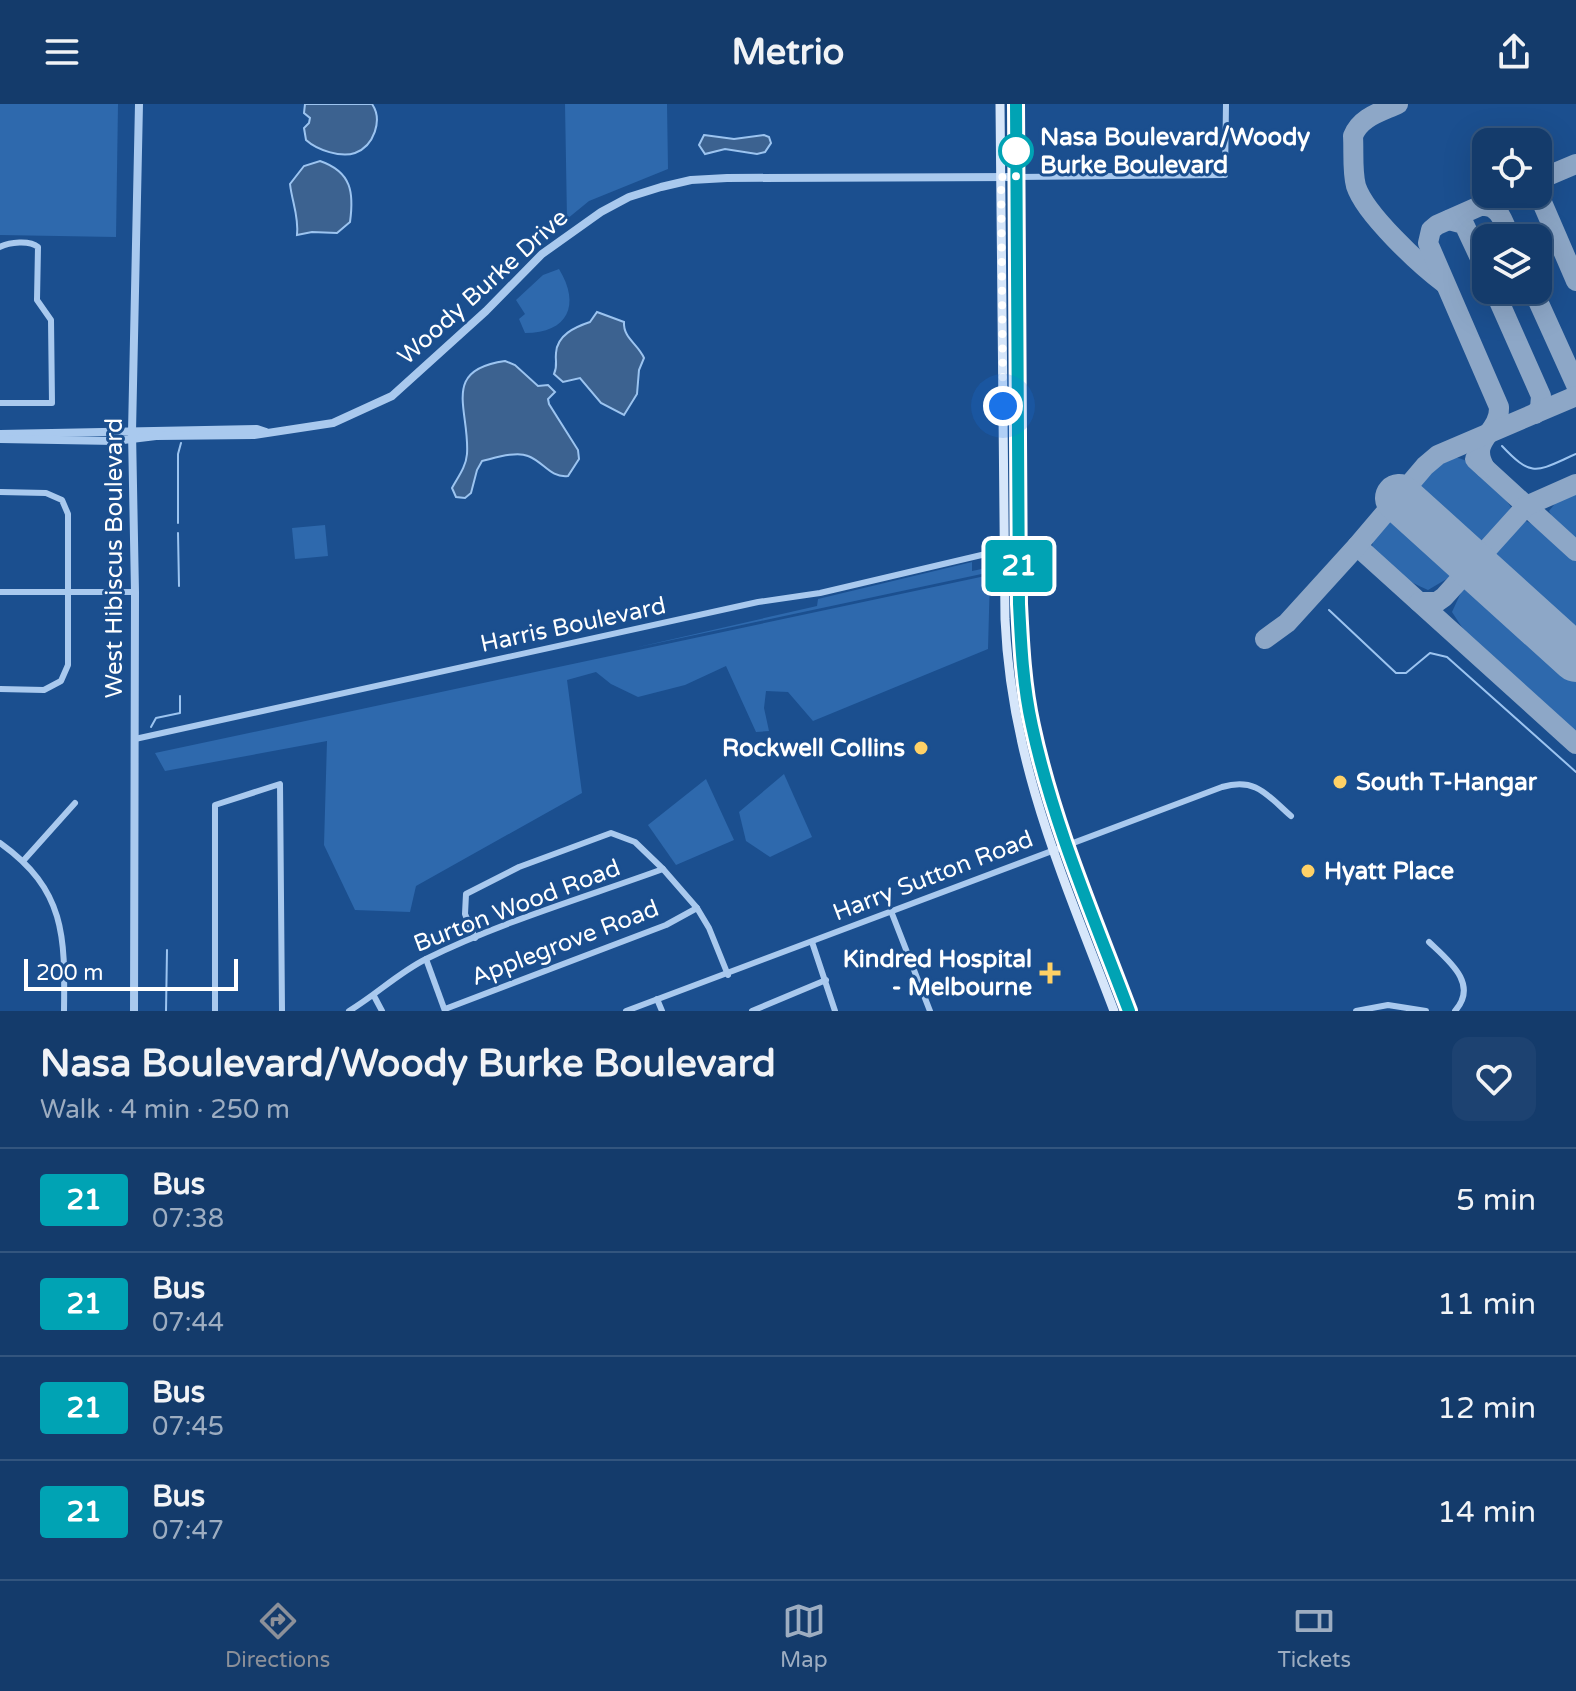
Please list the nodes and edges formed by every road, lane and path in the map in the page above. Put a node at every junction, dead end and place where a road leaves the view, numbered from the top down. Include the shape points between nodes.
1 (139, 104) edge
2 (1000, 104) edge
3 (1015, 104) edge
4 (1226, 104) edge
5 (1001, 177) junction
6 (1016, 177) junction
7 (0, 247) edge
8 (0, 403) edge
9 (1004, 435) junction
10 (1019, 435) junction
11 (0, 436) edge
12 (132, 436) junction
13 (0, 492) edge
14 (1004, 551) junction
15 (1019, 551) junction
16 (0, 592) edge
17 (135, 592) junction
18 (69, 593) junction
19 (0, 689) edge
20 (135, 739) junction
21 (75, 803) dead end
22 (1291, 816) dead end
23 (0, 843) edge
24 (1067, 844) junction
25 (1053, 850) junction
26 (24, 860) junction
27 (663, 869) junction
28 (697, 908) junction
29 (891, 911) junction
30 (475, 938) junction
31 (812, 942) junction
32 (1429, 942) dead end
33 (426, 959) junction
34 (728, 975) junction
35 (826, 980) junction
36 (374, 996) junction
37 (657, 999) junction
38 (780, 1001) junction
39 (445, 1010) edge
40 (629, 1010) edge
41 (64, 1011) edge
42 (134, 1011) edge
43 (215, 1011) edge
44 (282, 1011) edge
45 (349, 1011) edge
46 (382, 1011) edge
47 (662, 1011) edge
48 (752, 1011) edge
49 (784, 1011) edge
50 (835, 1011) edge
51 (930, 1011) edge
52 (1114, 1011) edge
53 (1129, 1011) edge
54 (1356, 1011) edge
55 (1426, 1011) edge
56 (1455, 1011) edge

1 - 12 street, West Hibiscus Boulevard
2 - 5 main road
3 - 6 main road
4 - 6 street via 1225,175
5 - 6 street, Woody Burke Drive
5 - 9 main road
5 - 12 street, Woody Burke Drive via 727,178 691,180 629,197 542,254 392,396 333,423 302,430
6 - 10 main road
7 - 8 street via 38,247 37,300 51,320 52,403
9 - 10 main road
9 - 14 main road
10 - 15 main road
11 - 12 street, Woody Burke Drive
12 - 17 street, West Hibiscus Boulevard
13 - 18 street via 46,493 62,500 68,514
14 - 15 street, Harris Boulevard
14 - 20 street, Harris Boulevard
14 - 25 main road via 1014,713
15 - 24 main road via 1028,707
16 - 18 street
17 - 18 street
17 - 20 street, West Hibiscus Boulevard
18 - 19 street via 68,665 61,681 44,690
20 - 42 street, West Hibiscus Boulevard
21 - 26 street
22 - 24 street, Harry Sutton Road via 1259,789 1238,783
23 - 26 street
24 - 25 street, Harry Sutton Road
24 - 53 main road
25 - 29 street, Harry Sutton Road
25 - 52 main road
26 - 41 street via 61,925
27 - 28 street
27 - 30 street, Burton Wood Road
27 - 30 street via 635,842 611,833 519,867 466,894 465,914
28 - 34 street
28 - 39 street, Applegrove Road via 666,925
29 - 31 street, Harry Sutton Road
29 - 51 street
30 - 33 street, Burton Wood Road
31 - 34 street, Harry Sutton Road
31 - 35 street
32 - 56 street via 1464,983 1463,1001
33 - 36 street, Burton Wood Road
33 - 39 street
34 - 37 street, Harry Sutton Road
35 - 38 street
35 - 50 street
36 - 45 street, Burton Wood Road
36 - 46 street
37 - 40 street, Harry Sutton Road
37 - 47 street
38 - 48 street
38 - 49 street
43 - 44 street via 215,805 280,784
54 - 55 street via 1395,1005

